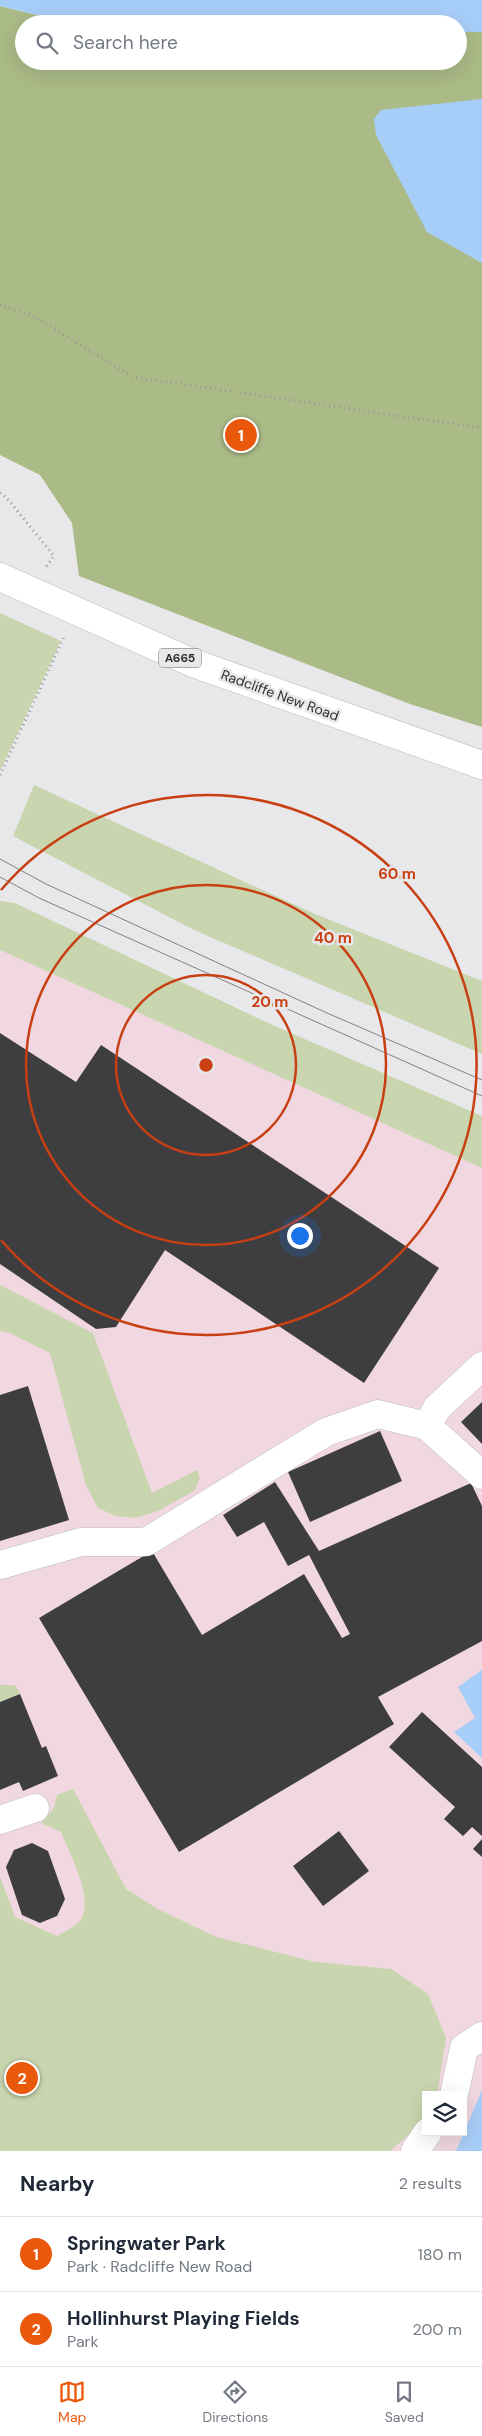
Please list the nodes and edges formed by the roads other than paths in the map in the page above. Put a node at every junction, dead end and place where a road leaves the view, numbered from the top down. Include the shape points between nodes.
1 (0, 577) edge
2 (482, 765) edge
3 (482, 1366) edge
4 (427, 1426) junction
5 (482, 1475) edge
6 (0, 1565) edge
7 (35, 1808) dead end
8 (0, 1820) edge
9 (482, 2036) edge
10 (455, 2091) edge
11 (425, 2136) edge
12 (415, 2151) edge

1 - 2 main road, Radcliffe New Road / A665 via 193,663
3 - 4 main road via 438,1408
4 - 5 main road
4 - 6 main road via 378,1414 326,1432 146,1542 82,1542
7 - 8 main road
9 - 10 main road via 464,2048
11 - 12 main road

